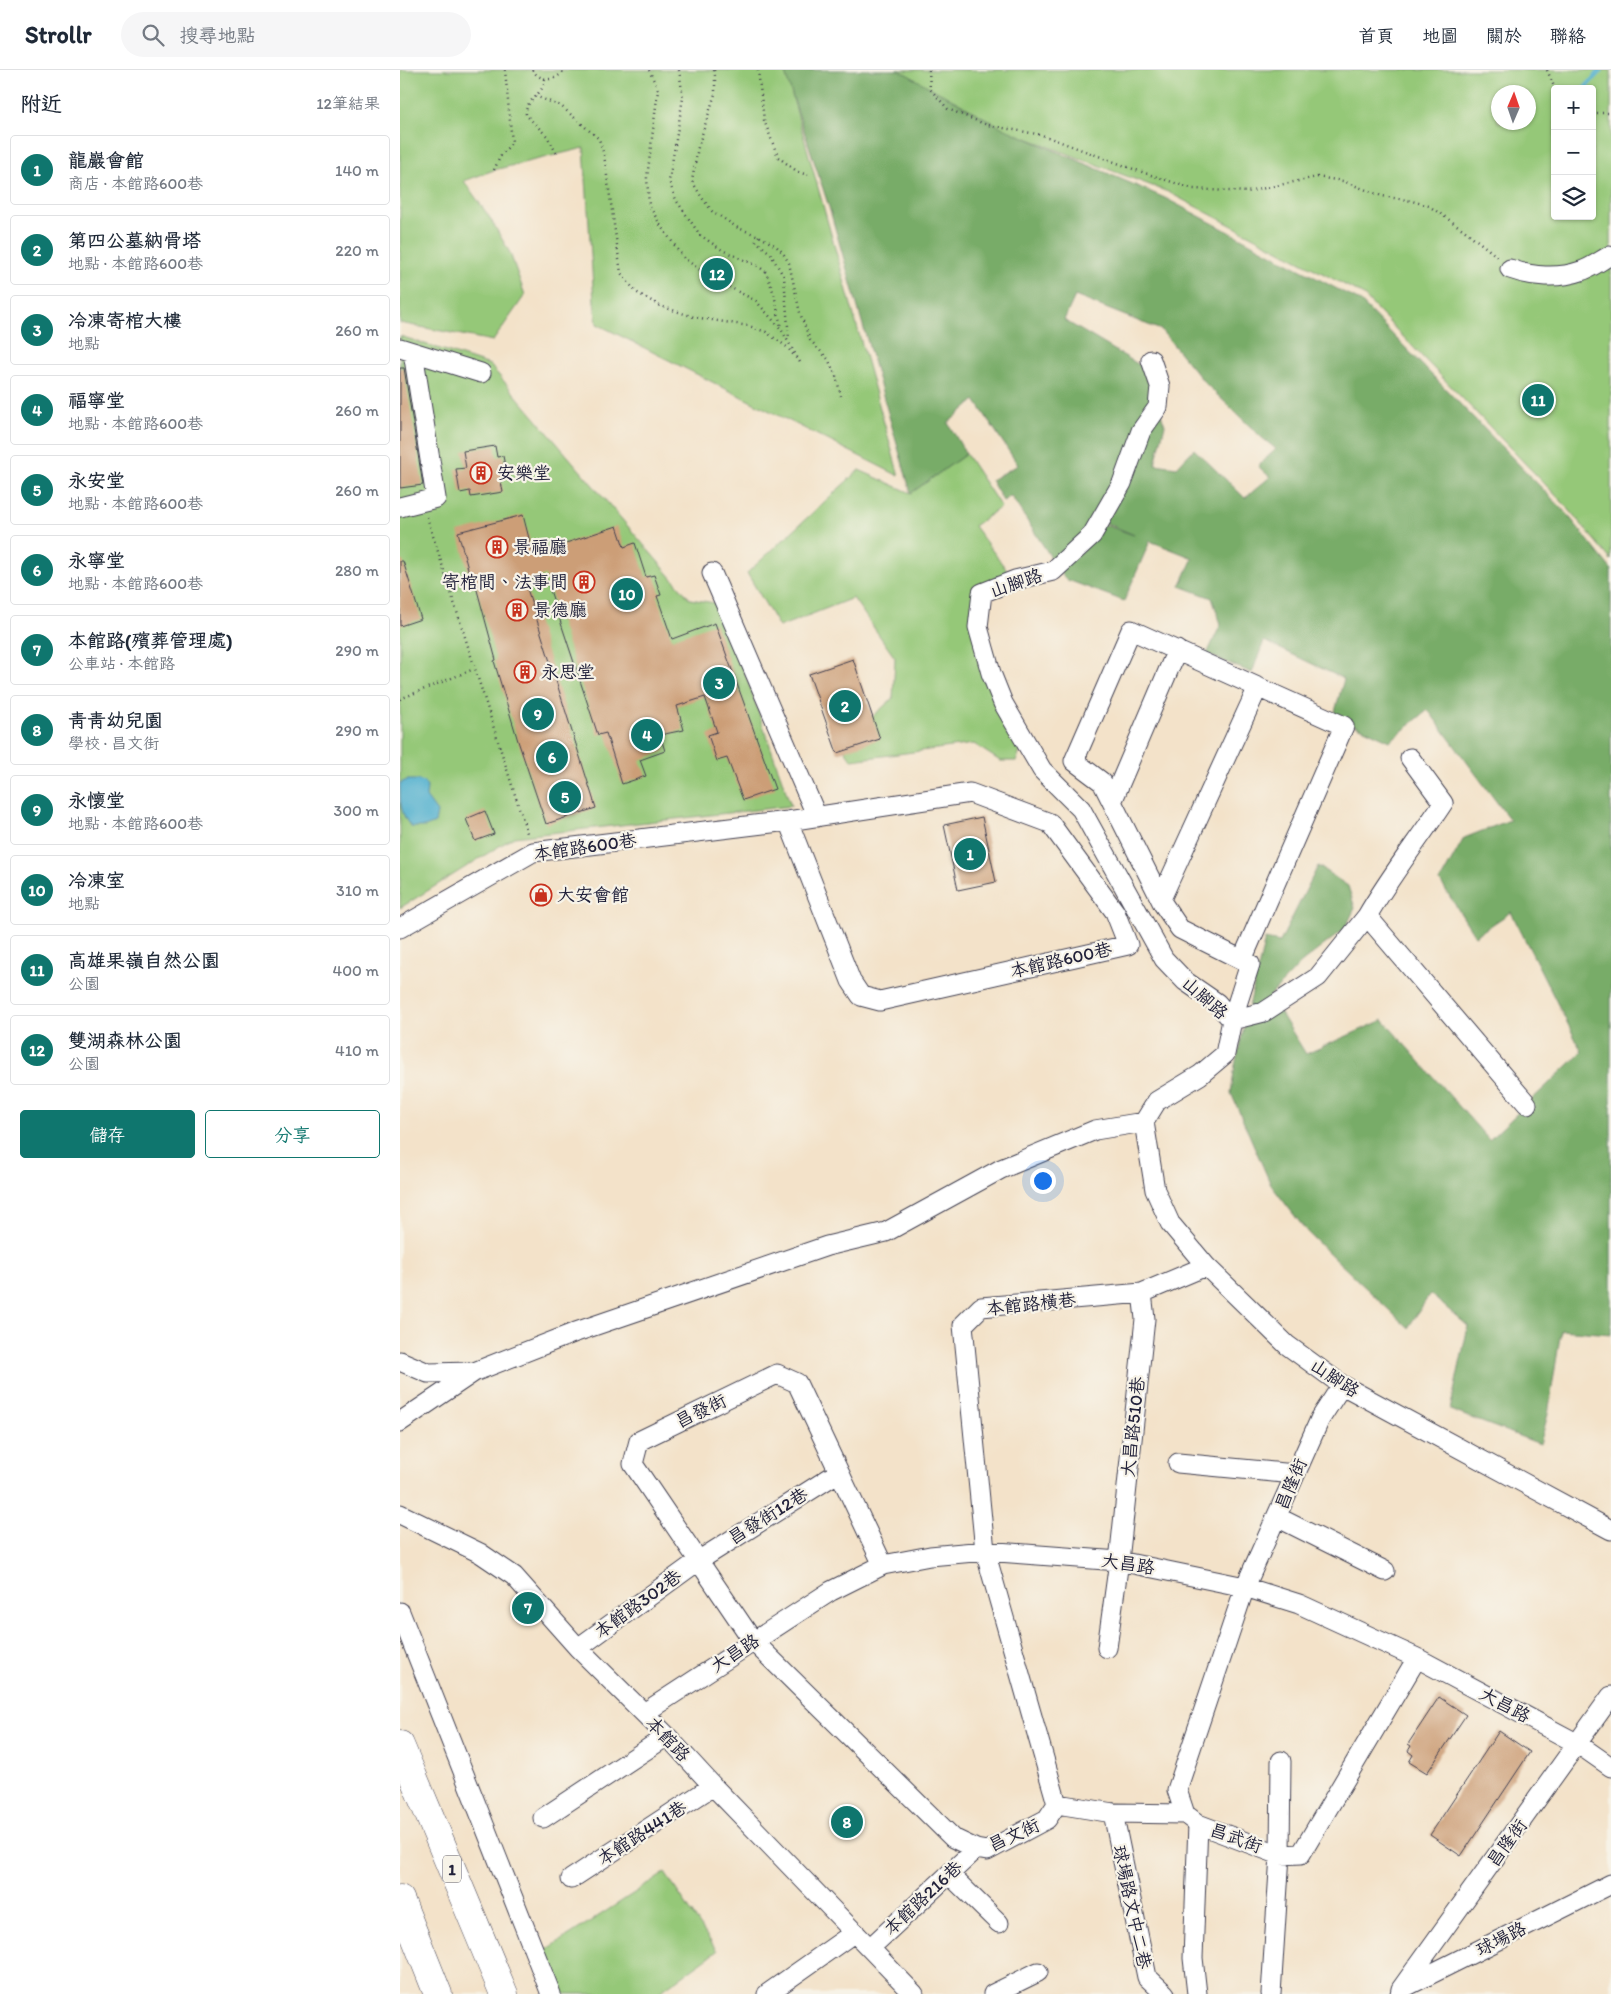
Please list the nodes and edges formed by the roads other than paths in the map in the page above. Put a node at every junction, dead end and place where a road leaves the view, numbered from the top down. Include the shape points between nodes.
1 (1610, 256) edge
2 (1510, 269) road end
3 (407, 350) edge
4 (1151, 360) dead end
5 (481, 374) dead end
6 (400, 507) edge
7 (712, 573) dead end
8 (1177, 650) junction
9 (1258, 687) junction
10 (1410, 758) dead end
11 (1112, 802) junction
12 (817, 817) junction
13 (788, 822) junction
14 (1161, 899) junction
15 (1367, 916) junction
16 (400, 928) edge
17 (1242, 960) junction
18 (1232, 1020) junction
19 (1527, 1104) dead end
20 (1144, 1122) junction
21 (1206, 1266) junction
22 (1142, 1293) junction
23 (400, 1361) edge
24 (474, 1372) junction
25 (1342, 1385) junction
26 (400, 1422) edge
27 (1178, 1463) dead end
28 (839, 1472) junction
29 (1295, 1474) junction
30 (400, 1514) edge
31 (1277, 1517) junction
32 (1611, 1530) edge
33 (985, 1551) junction
34 (698, 1561) junction
35 (1119, 1561) junction
36 (883, 1565) junction
37 (1385, 1571) dead end
38 (1245, 1587) junction
39 (400, 1612) edge
40 (753, 1641) junction
41 (578, 1648) junction
42 (1107, 1648) dead end
43 (1417, 1658) junction
44 (1611, 1696) edge
45 (644, 1713) junction
46 (666, 1736) junction
47 (400, 1744) edge
48 (1578, 1744) junction
49 (1281, 1761) dead end
50 (1611, 1767) edge
51 (713, 1786) junction
52 (1057, 1804) junction
53 (1113, 1813) junction
54 (544, 1818) dead end
55 (1191, 1819) junction
56 (976, 1849) junction
57 (1280, 1855) junction
58 (950, 1874) junction
59 (571, 1879) dead end
60 (1611, 1884) edge
61 (400, 1899) edge
62 (999, 1922) dead end
63 (855, 1932) junction
64 (870, 1948) junction
65 (1038, 1972) dead end
66 (1397, 1992) edge
67 (438, 1994) edge
68 (504, 1994) edge
69 (551, 1994) edge
70 (768, 1994) edge
71 (914, 1994) edge
72 (993, 1994) edge
73 (1164, 1994) edge
74 (1198, 1994) edge
75 (1271, 1994) edge

1 - 2 street via 1581,271 1561,275 1525,275
3 - 5 street
3 - 6 street via 436,498
4 - 18 street, 山腳路 via 1160,386 1158,407 1141,432 1122,483 1092,535 1053,571 1015,580 982,593 978,627 991,673 1004,703 1042,770 1081,809 1164,960 1217,1003
7 - 12 street
8 - 9 street
8 - 11 street
8 - 11 street via 1131,630 1074,761 1102,782
9 - 14 street
9 - 17 street via 1344,726
10 - 15 street via 1443,804 1386,883
11 - 14 street
12 - 13 street, 本館路600巷
12 - 13 street, 本館路600巷 via 970,793 1050,823 1115,912 1128,945 880,1001 861,996 851,981
13 - 16 street, 本館路600巷 via 533,852
14 - 17 street via 1180,930
15 - 18 street via 1318,978 1264,1012
15 - 19 street
17 - 18 street via 1250,964
18 - 20 street, 山腳路 via 1226,1054 1200,1075 1156,1101
20 - 21 street, 山腳路 via 1155,1190 1170,1223
20 - 24 street via 1095,1130 1010,1166 886,1232 828,1246 576,1332
21 - 22 street, 本館路橫巷
21 - 25 street, 山腳路 via 1287,1345
22 - 33 street, 本館路橫巷 via 981,1307 963,1325
22 - 35 street, 大昌路510巷 via 1145,1319
23 - 24 street via 428,1373
24 - 26 street
25 - 29 street, 昌隆街 via 1320,1419
25 - 32 street, 山腳路
27 - 29 street
28 - 34 street, 昌發街12巷
28 - 34 street, 昌發街 via 797,1383 777,1374 639,1441 633,1464
28 - 36 street, 昌發街
29 - 31 street, 昌隆街
30 - 41 street, 本館路 via 480,1552 514,1576
31 - 37 street
31 - 38 street, 昌隆街
33 - 35 street, 大昌路
33 - 36 street, 大昌路 via 930,1556
33 - 52 street, 昌文街
34 - 40 street, 昌發街
34 - 41 street, 本館路302巷
35 - 38 street, 大昌路
35 - 42 street, 大昌路510巷
36 - 40 street, 大昌路 via 831,1591
38 - 43 street, 大昌路 via 1299,1604
38 - 55 street via 1177,1790
39 - 69 street
40 - 45 street, 大昌路
40 - 56 street, 昌文街 via 953,1838
41 - 45 street, 本館路
43 - 48 street, 大昌路
43 - 57 street, 昌武街 via 1301,1854
44 - 48 street, 昌隆街
45 - 46 street, 本館路
46 - 51 street, 本館路
46 - 54 street
47 - 68 highway, 1
48 - 50 street, 大昌路
48 - 66 street, 昌隆街
49 - 57 street
51 - 59 street, 本館路441巷
51 - 63 street, 本館路
52 - 53 street, 昌武街
52 - 56 street, 昌文街 via 1047,1819 988,1851
53 - 55 street, 昌武街
53 - 73 street, 球場路文中二巷 via 1147,1977
55 - 57 street, 昌武街
55 - 74 street via 1193,1958
56 - 58 street, 本館路216巷
57 - 75 street
58 - 62 street
58 - 64 street, 本館路216巷
60 - 66 street, 球場路
61 - 67 highway
63 - 64 street, 本館路
63 - 70 street
64 - 71 street, 本館路
65 - 72 street

